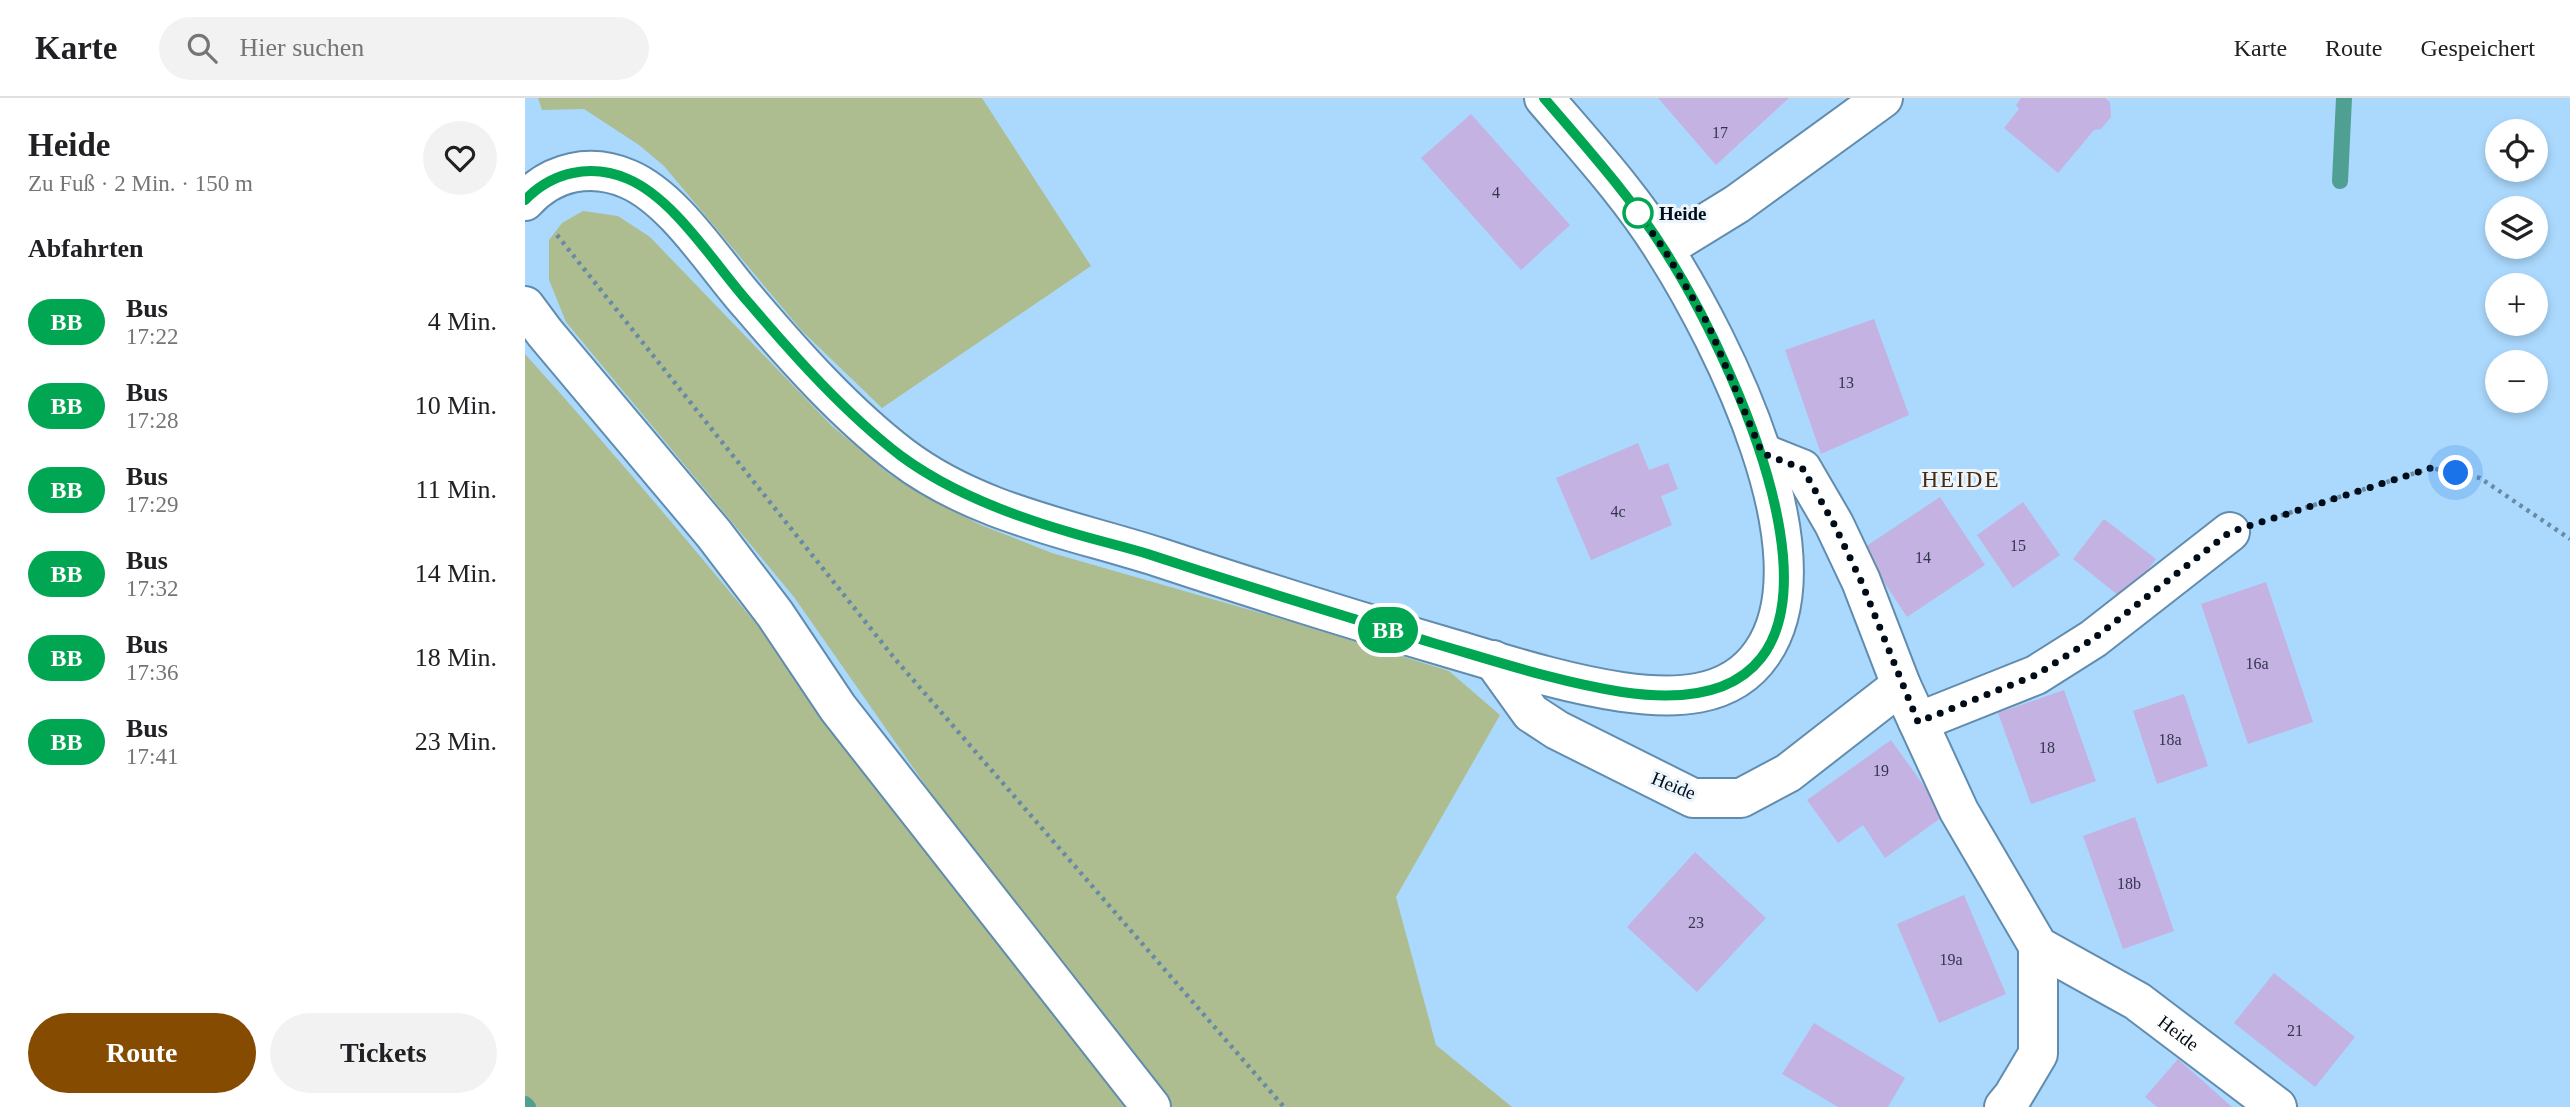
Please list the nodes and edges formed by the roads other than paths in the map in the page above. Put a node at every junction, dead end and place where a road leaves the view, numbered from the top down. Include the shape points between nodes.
1 (1544, 98) edge
2 (1883, 98) edge
3 (526, 199) edge
4 (1664, 249) junction
5 (525, 306) edge
6 (1762, 453) junction
7 (2230, 532) road end
8 (1493, 660) junction
9 (1901, 685) junction
10 (1918, 722) junction
11 (2038, 946) junction
12 (1151, 1107) edge
13 (2004, 1107) edge
14 (2277, 1107) edge

1 - 4 main road
2 - 4 main road via 1737,204
3 - 8 main road via 545,183 577,171 610,173 651,192 850,411 941,483 1063,531
4 - 6 main road via 1708,324
5 - 12 main road via 714,534 838,708
6 - 8 main road via 1780,520 1784,593 1769,643 1739,677 1696,694 1644,695
6 - 9 main road via 1803,469 1861,581
7 - 10 main road via 2093,639 2036,675
8 - 9 main road, Heide via 1531,713 1693,798 1741,797 1788,773
9 - 10 main road
10 - 11 main road via 1959,811
11 - 13 main road via 2038,1054
11 - 14 main road, Heide via 2137,1001

